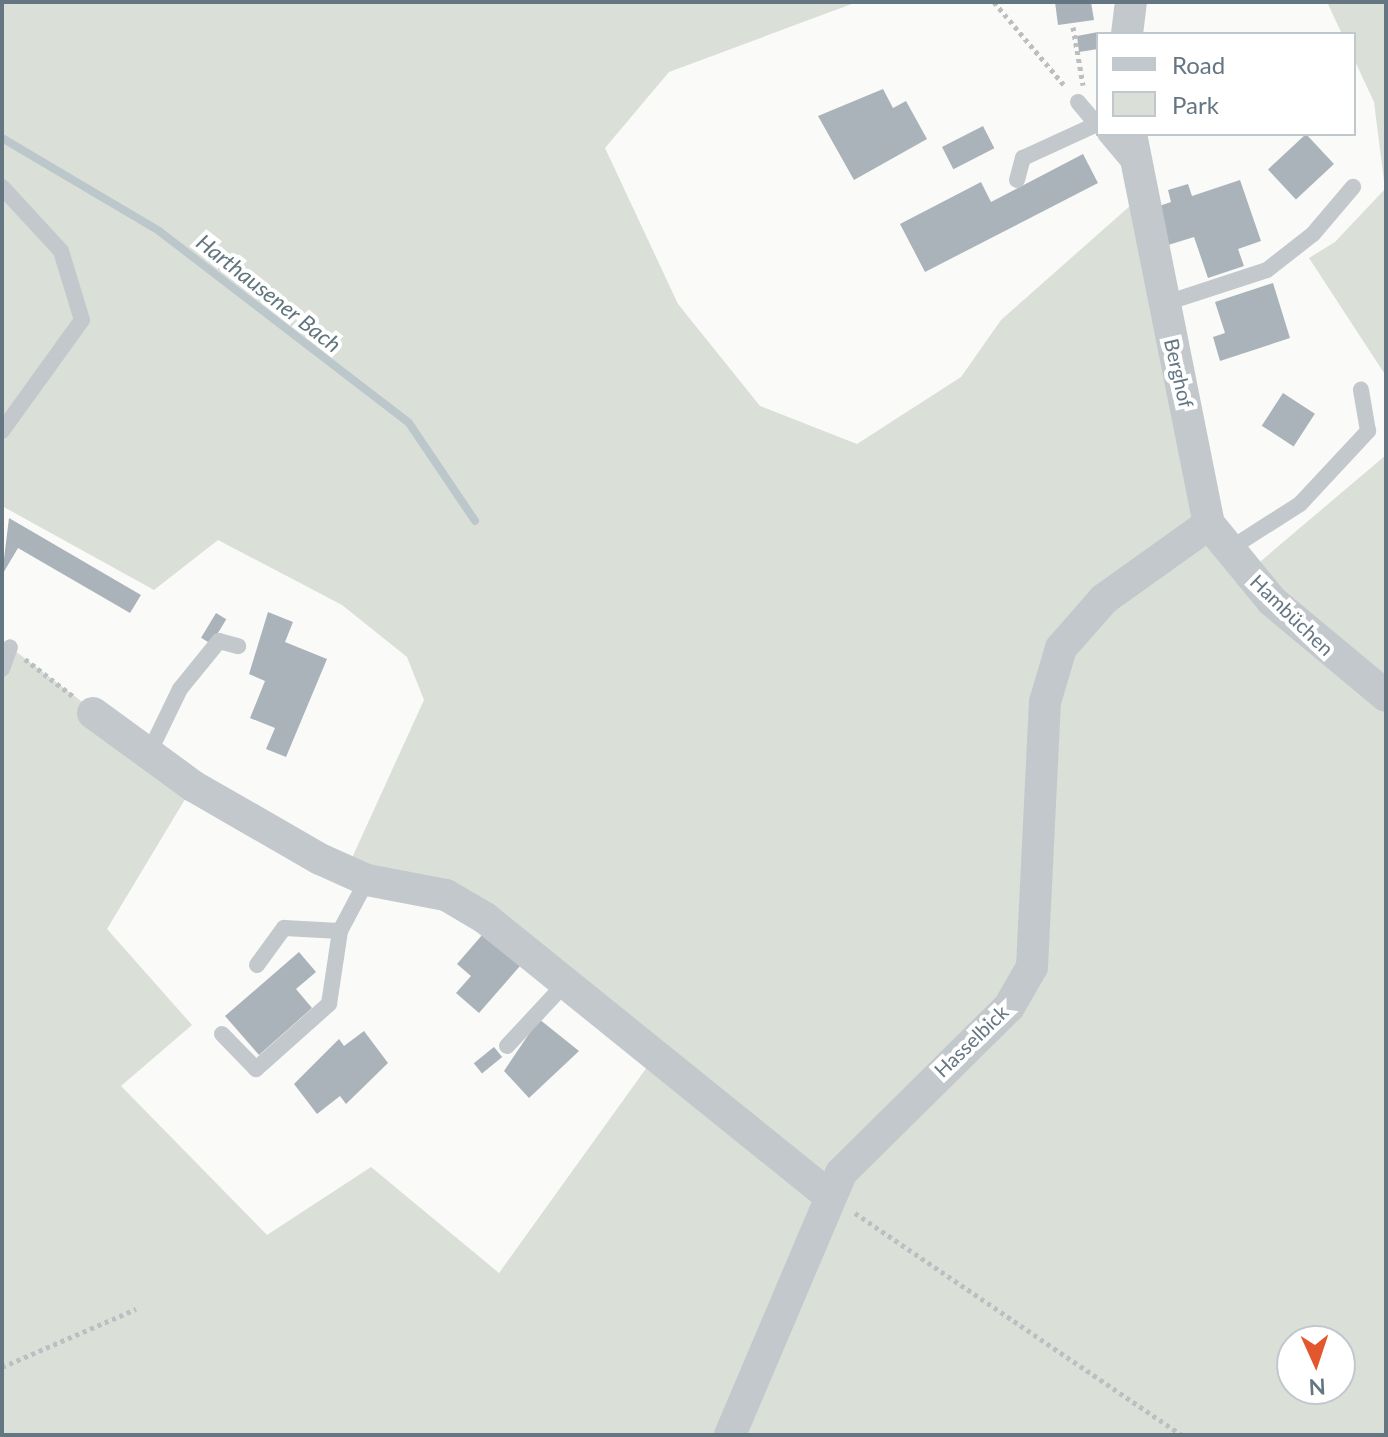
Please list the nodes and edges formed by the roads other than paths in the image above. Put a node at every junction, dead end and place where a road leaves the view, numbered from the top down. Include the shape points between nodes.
1 (1131, 2) edge
2 (1127, 32) edge
3 (1079, 103) road end
4 (1096, 123) edge
5 (1096, 130) edge
6 (1107, 136) edge
7 (1131, 136) edge
8 (1134, 169) junction
9 (1017, 180) dead end
10 (2, 187) edge
11 (1353, 187) dead end
12 (1163, 304) junction
13 (1361, 390) dead end
14 (2, 431) edge
15 (1209, 524) junction
16 (1228, 550) junction
17 (238, 646) dead end
18 (10, 647) road end
19 (2, 669) edge
20 (1386, 696) edge
21 (93, 713) road end
22 (148, 755) junction
23 (367, 880) junction
24 (340, 931) junction
25 (257, 965) dead end
26 (563, 986) junction
27 (222, 1034) dead end
28 (507, 1046) dead end
29 (829, 1196) junction
30 (730, 1435) edge

1 - 2 street
3 - 4 lane
5 - 9 lane via 1023,158
6 - 8 lane
7 - 8 street, Berghof
8 - 12 street, Berghof
10 - 14 lane via 61,251 82,320
11 - 12 lane via 1313,234 1267,270
12 - 15 street, Berghof
13 - 16 lane via 1368,431 1300,504
15 - 16 street, Hambüchen
15 - 29 street, Hasselbick via 1104,599 1061,648 1045,702 1032,967 1009,1007 905,1103
16 - 20 street, Hambüchen via 1282,610
17 - 22 lane via 219,641 180,689
18 - 19 lane
21 - 22 street
22 - 23 street via 283,839
23 - 24 lane
23 - 26 street via 446,895
24 - 25 lane via 284,928
24 - 27 lane via 329,1004 266,1062 256,1069 246,1063
26 - 28 lane
26 - 29 street
29 - 30 street, Hasselbick

